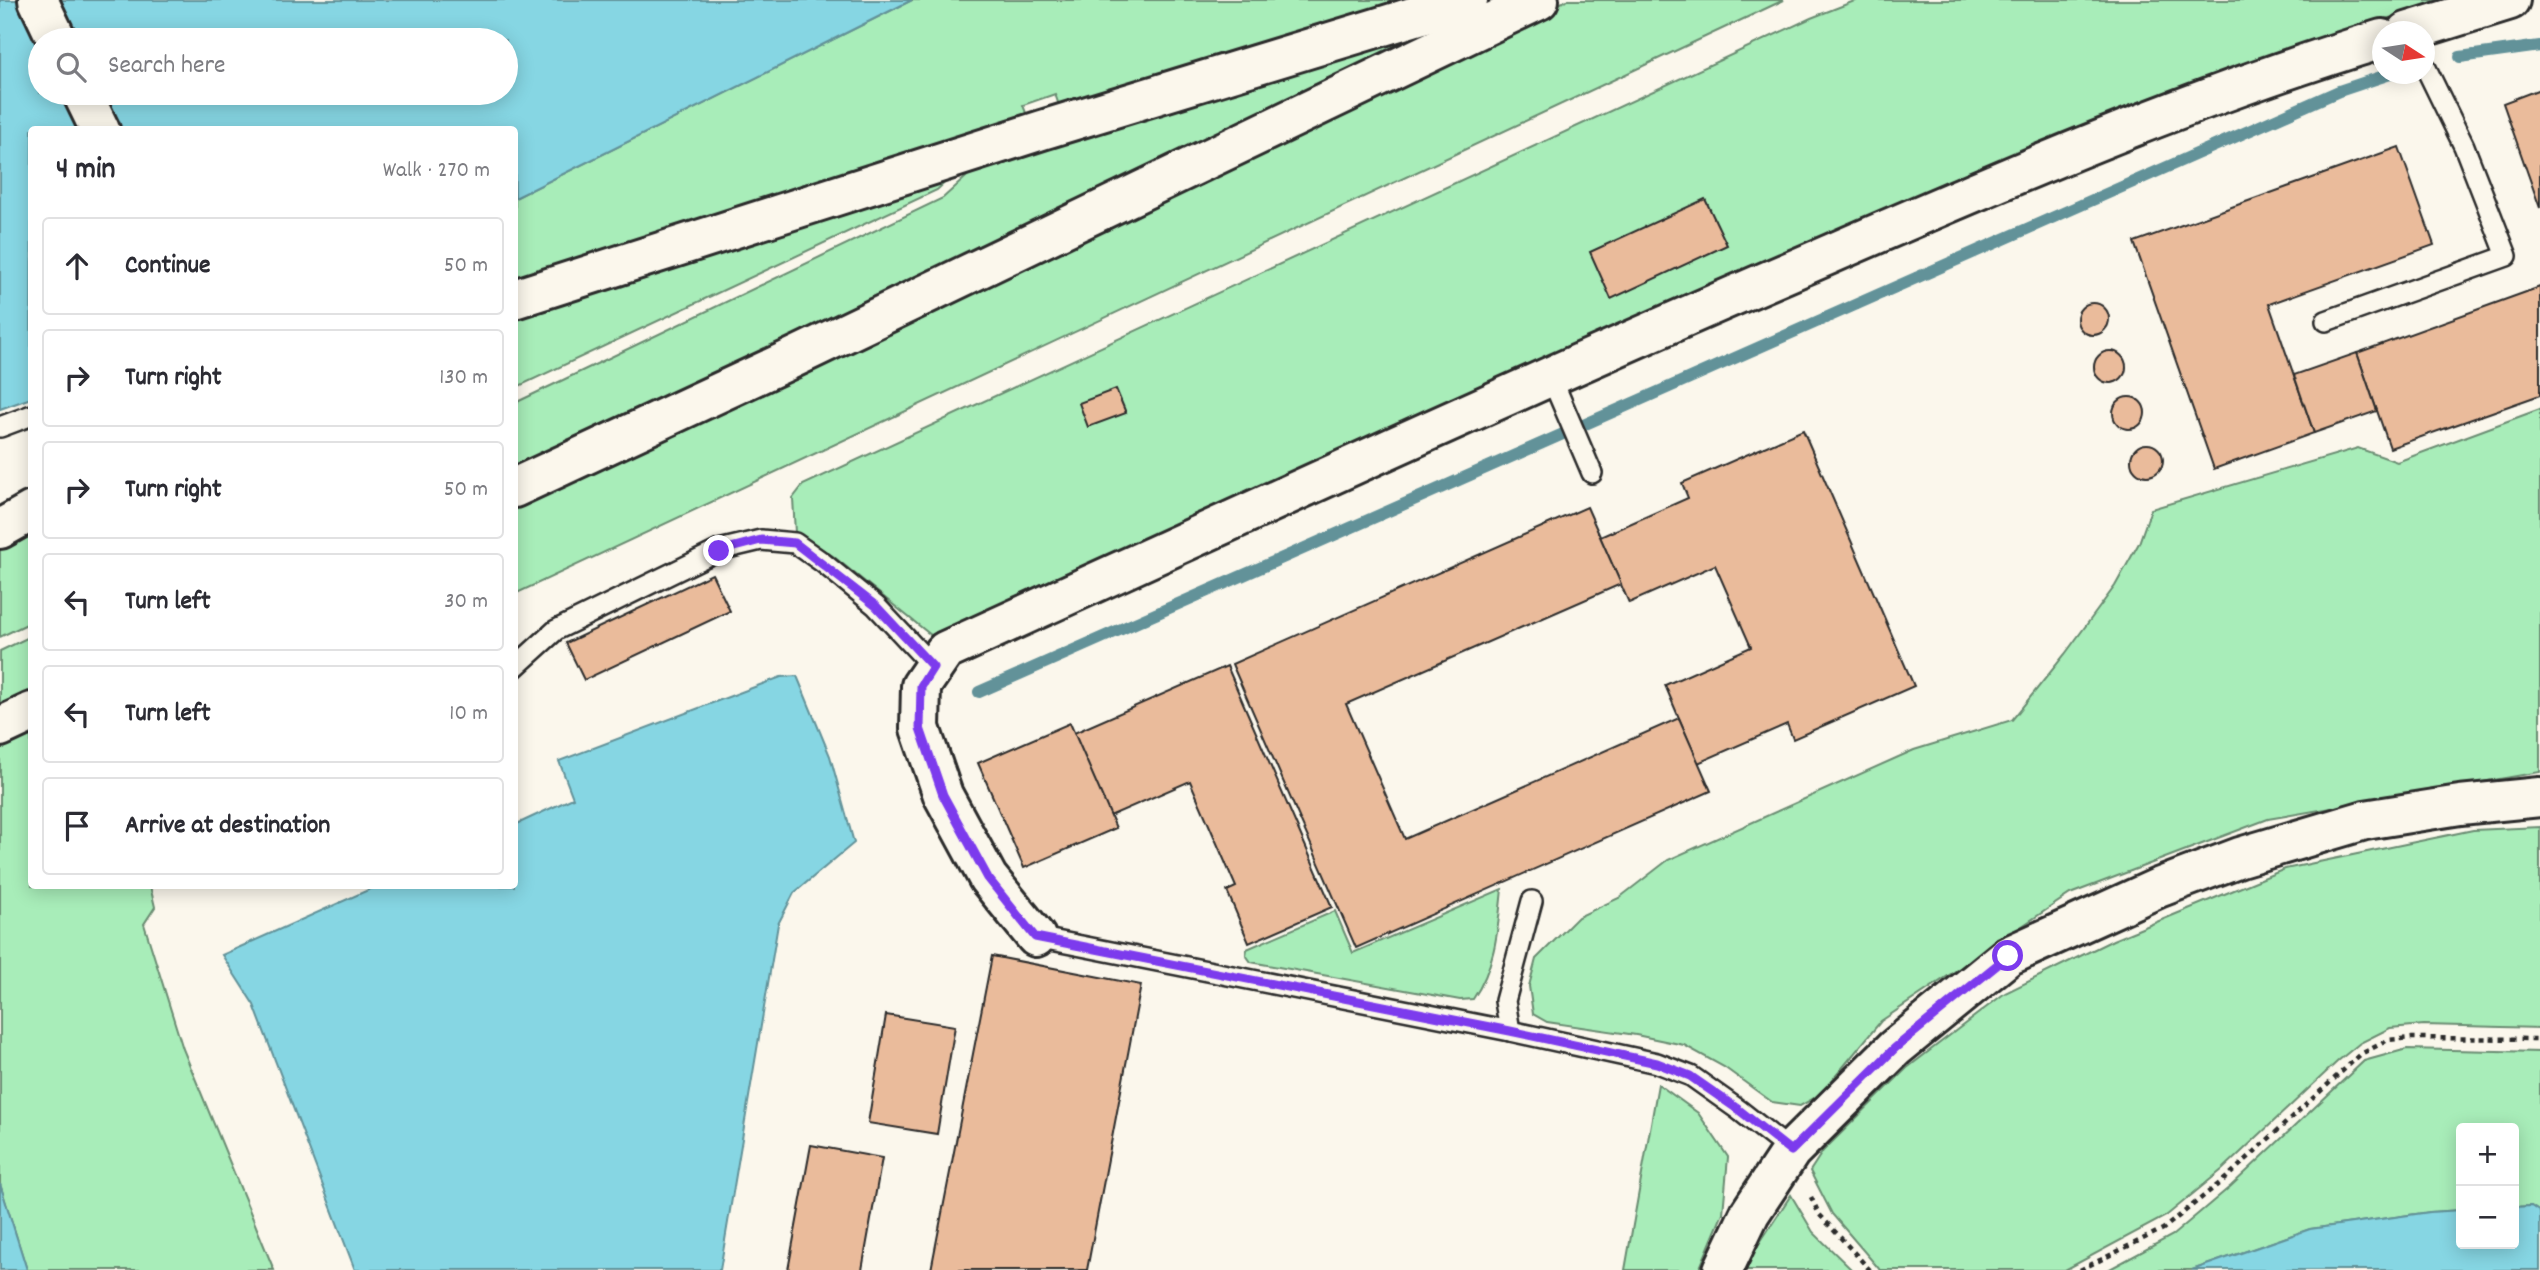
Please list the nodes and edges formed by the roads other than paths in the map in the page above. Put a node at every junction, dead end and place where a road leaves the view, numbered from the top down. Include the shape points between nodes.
1 (38, 0) edge
2 (1468, 0) edge
3 (1539, 0) edge
4 (2510, 0) edge
5 (2435, 23) edge
6 (51, 28) edge
7 (2372, 42) edge
8 (2434, 84) edge
9 (88, 105) edge
10 (98, 126) edge
11 (518, 298) edge
12 (2326, 321) dead end
13 (1551, 377) junction
14 (28, 416) edge
15 (0, 427) edge
16 (1592, 473) dead end
17 (518, 486) edge
18 (28, 513) edge
19 (0, 529) edge
20 (518, 664) edge
21 (933, 667) junction
22 (28, 714) edge
23 (0, 727) edge
24 (2540, 797) edge
25 (1532, 901) dead end
26 (1035, 937) joint
27 (1510, 1031) junction
28 (1791, 1151) junction
29 (1723, 1270) edge

1 - 6 street
2 - 11 street
3 - 17 street
4 - 5 street
7 - 13 street via 2031,167
8 - 12 lane via 2464,146 2507,256
9 - 10 street
13 - 16 lane
13 - 21 street via 945,651
14 - 15 lane
18 - 19 street
20 - 21 lane via 556,630 719,551 761,540 795,543 804,549 876,606
21 - 26 street via 921,686 920,728 943,795 988,878
22 - 23 street
24 - 28 street via 2365,820 2240,857 2158,888 2008,956 1895,1048
25 - 27 lane via 1505,1001
26 - 27 lane
27 - 28 lane via 1657,1063 1690,1076
28 - 29 street via 1751,1213

